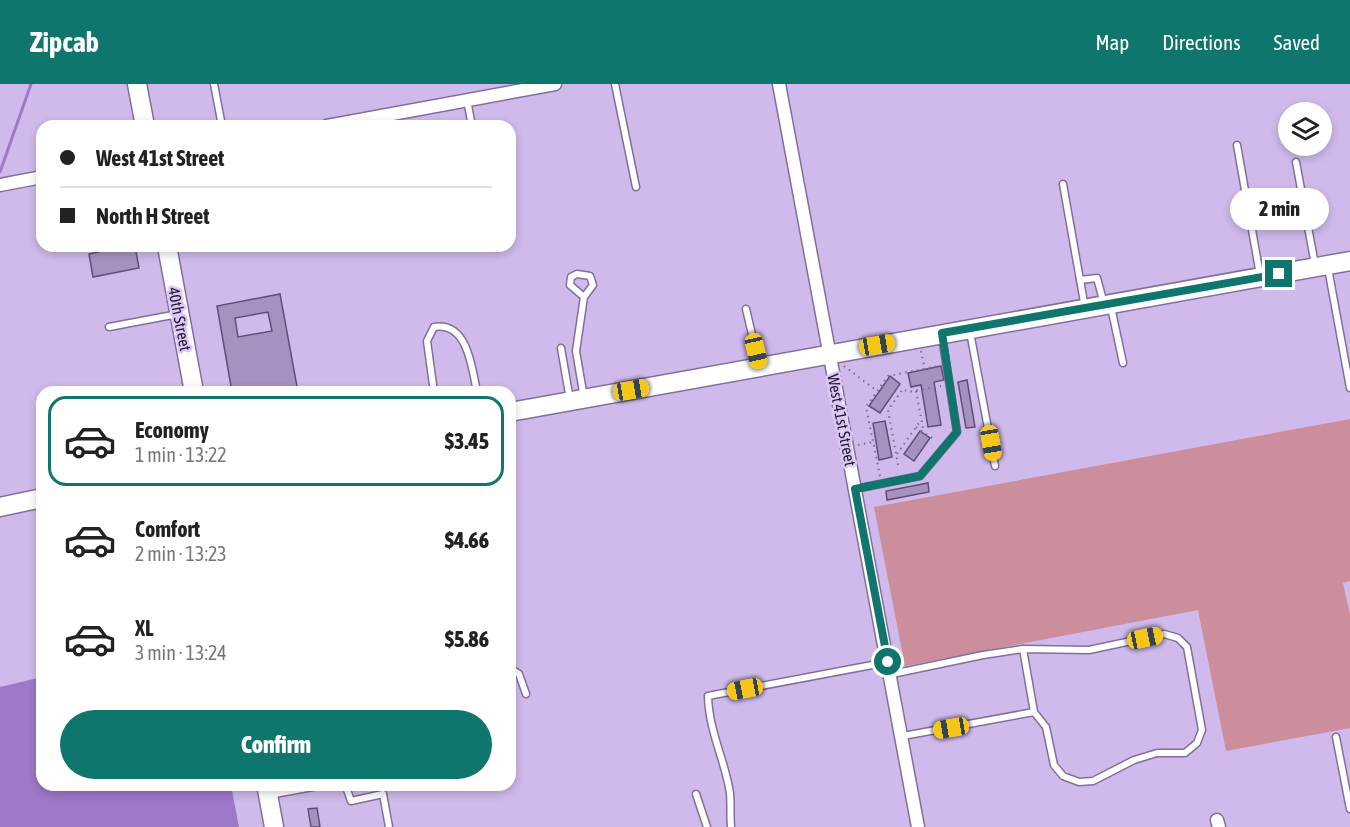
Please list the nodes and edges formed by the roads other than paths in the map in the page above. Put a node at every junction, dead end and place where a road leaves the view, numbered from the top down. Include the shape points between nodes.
1 (137, 84) edge
2 (214, 84) edge
3 (555, 84) edge
4 (615, 84) edge
5 (779, 84) edge
6 (467, 100) junction
7 (144, 120) edge
8 (221, 120) edge
9 (359, 120) edge
10 (471, 120) edge
11 (1237, 145) dead end
12 (1296, 162) dead end
13 (36, 178) edge
14 (4, 184) edge
15 (1063, 184) dead end
16 (636, 187) dead end
17 (168, 252) edge
18 (1350, 261) edge
19 (1321, 266) junction
20 (1260, 277) junction
21 (1080, 280) junction
22 (584, 297) dead end
23 (1107, 304) junction
24 (1085, 308) junction
25 (746, 309) dead end
26 (179, 313) junction
27 (109, 327) dead end
28 (969, 329) junction
29 (942, 333) junction
30 (561, 348) dead end
31 (830, 353) junction
32 (1123, 363) dead end
33 (759, 366) junction
34 (193, 386) edge
35 (433, 386) edge
36 (476, 386) edge
37 (1350, 388) edge
38 (577, 399) junction
39 (516, 411) edge
40 (995, 466) dead end
41 (855, 489) junction
42 (36, 499) edge
43 (0, 507) edge
44 (1023, 650) junction
45 (888, 662) junction
46 (516, 672) edge
47 (891, 674) junction
48 (526, 694) dead end
49 (1034, 712) junction
50 (903, 736) junction
51 (1336, 737) dead end
52 (267, 791) edge
53 (347, 791) edge
54 (696, 794) dead end
55 (1350, 809) edge
56 (274, 827) edge
57 (389, 827) edge
58 (707, 827) edge
59 (730, 827) edge
60 (918, 827) edge

1 - 7 street
2 - 8 lane
3 - 6 street
4 - 16 lane
5 - 31 street, West 41st Street
6 - 9 street
6 - 10 lane
11 - 20 lane
12 - 19 lane
13 - 14 street
15 - 21 lane
17 - 26 street, 40th Street
18 - 19 street
19 - 20 street
19 - 37 lane
20 - 23 street
21 - 23 lane via 1097,278
21 - 24 lane
22 - 38 lane via 576,351
23 - 24 street
23 - 32 lane
24 - 28 street
25 - 33 lane
26 - 27 lane
26 - 34 street, 40th Street
28 - 29 street
28 - 40 lane
29 - 31 street
29 - 41 lane via 957,432 920,476
30 - 38 lane
31 - 33 street
31 - 41 street, West 41st Street
33 - 38 street
35 - 36 lane via 428,341 434,327 440,326 466,345
38 - 39 street
41 - 45 street, West 41st Street
42 - 43 street
44 - 47 lane
44 - 49 lane
44 - 49 lane via 1089,650 1164,634 1178,638 1187,647 1203,730 1197,743 1185,753 1157,753 1093,781 1079,782 1063,776 1053,765 1046,727
45 - 47 street, West 41st Street
45 - 59 lane via 708,696 713,734 730,793
46 - 48 lane
47 - 50 street, West 41st Street
49 - 50 lane
50 - 60 street, West 41st Street
51 - 55 lane
52 - 56 street
53 - 57 lane via 351,801 383,794
54 - 58 lane

